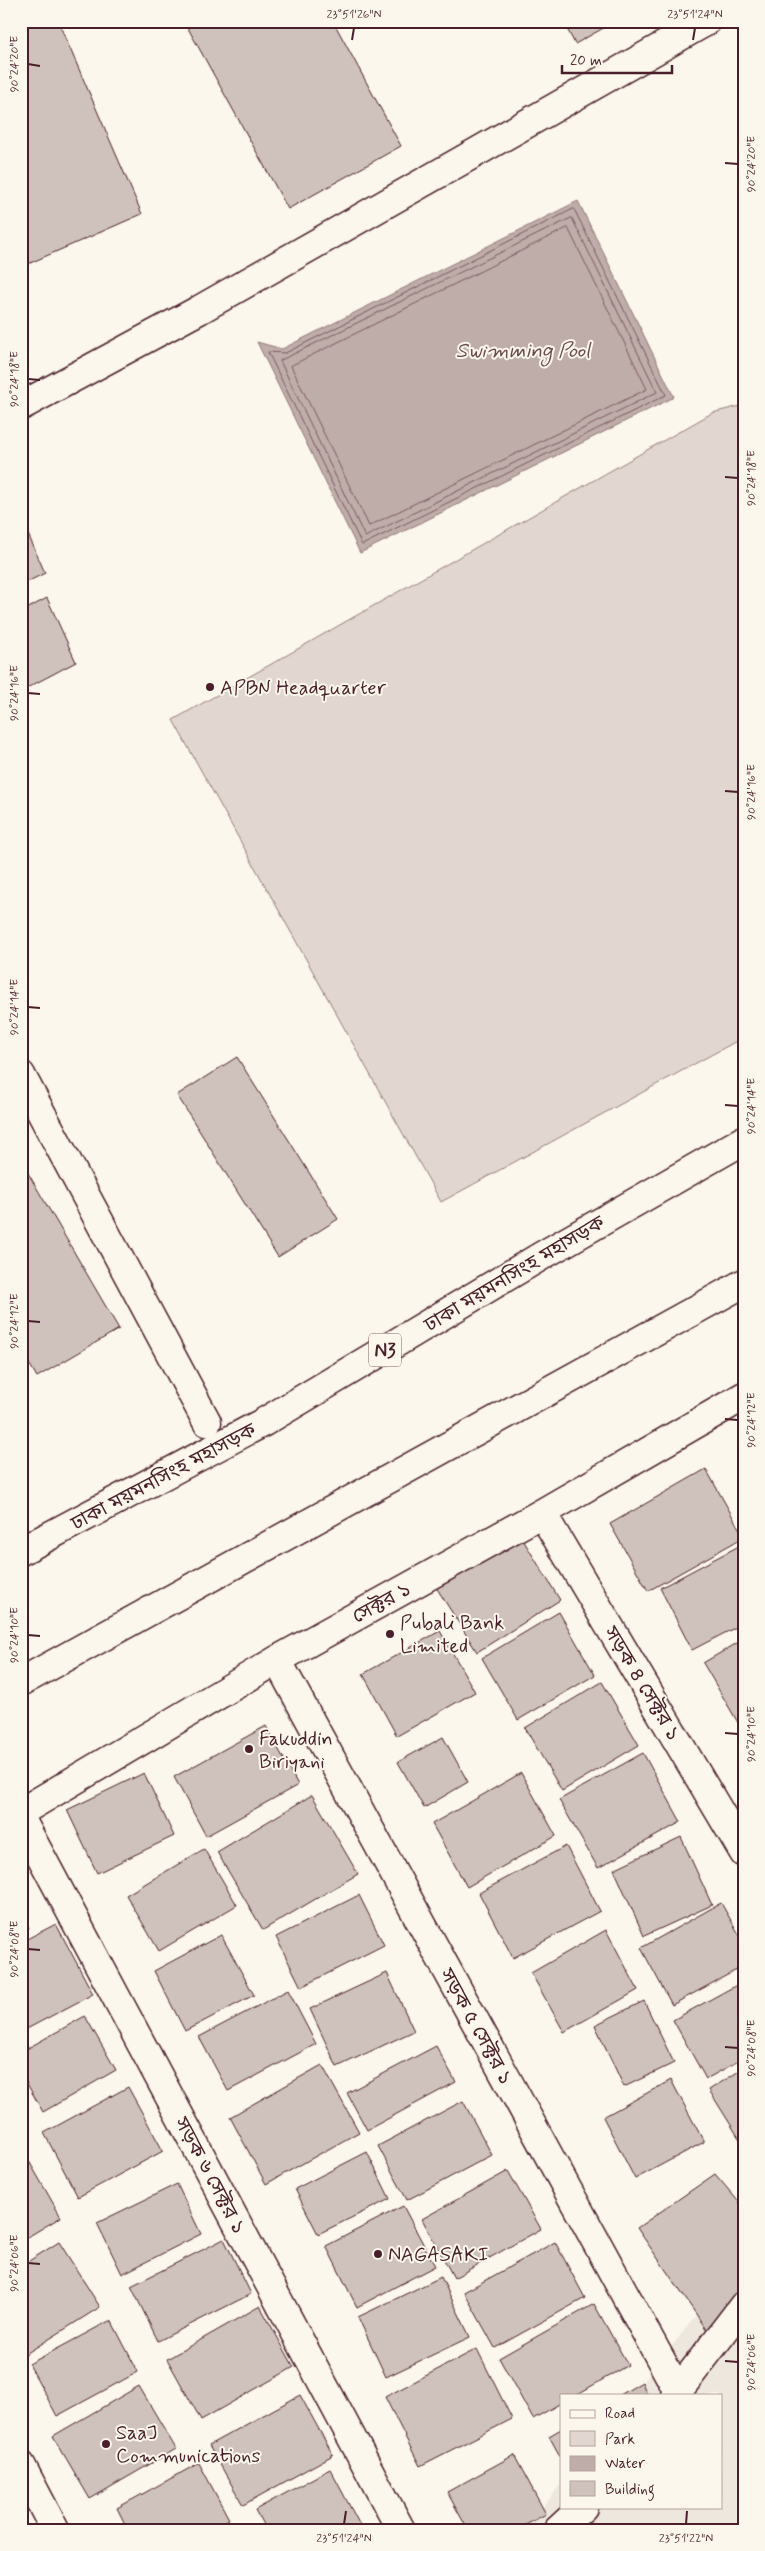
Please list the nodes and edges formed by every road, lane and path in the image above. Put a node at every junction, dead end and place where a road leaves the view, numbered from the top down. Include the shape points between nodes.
1 (707, 21) edge
2 (21, 406) edge
3 (21, 1075) edge
4 (744, 1140) edge
5 (744, 1283) edge
6 (744, 1396) edge
7 (207, 1422) dead end
8 (542, 1513) junction
9 (21, 1551) edge
10 (277, 1660) junction
11 (21, 1682) edge
12 (21, 1812) edge
13 (21, 1819) edge
14 (744, 1852) edge
15 (744, 2305) edge
16 (676, 2393) edge
17 (21, 2465) edge
18 (582, 2508) edge
19 (55, 2530) edge
20 (401, 2530) edge
21 (558, 2530) edge

1 - 2 main road via 199,310
3 - 7 main road
4 - 9 main road, ঢাকা ময়মনসিংহ মহাসড়ক / N3 via 543,1255 264,1422
5 - 11 main road
6 - 8 main road, সেক্টর ১
8 - 10 main road, সেক্টর ১
8 - 14 main road, সড়ক ৪ সেক্টর ১
10 - 12 main road, সেক্টর ১
10 - 16 main road, সড়ক ৫ সেক্টর ১
13 - 20 main road, সড়ক ৬ সেক্টর ১
15 - 16 main road
17 - 19 main road
18 - 21 main road

